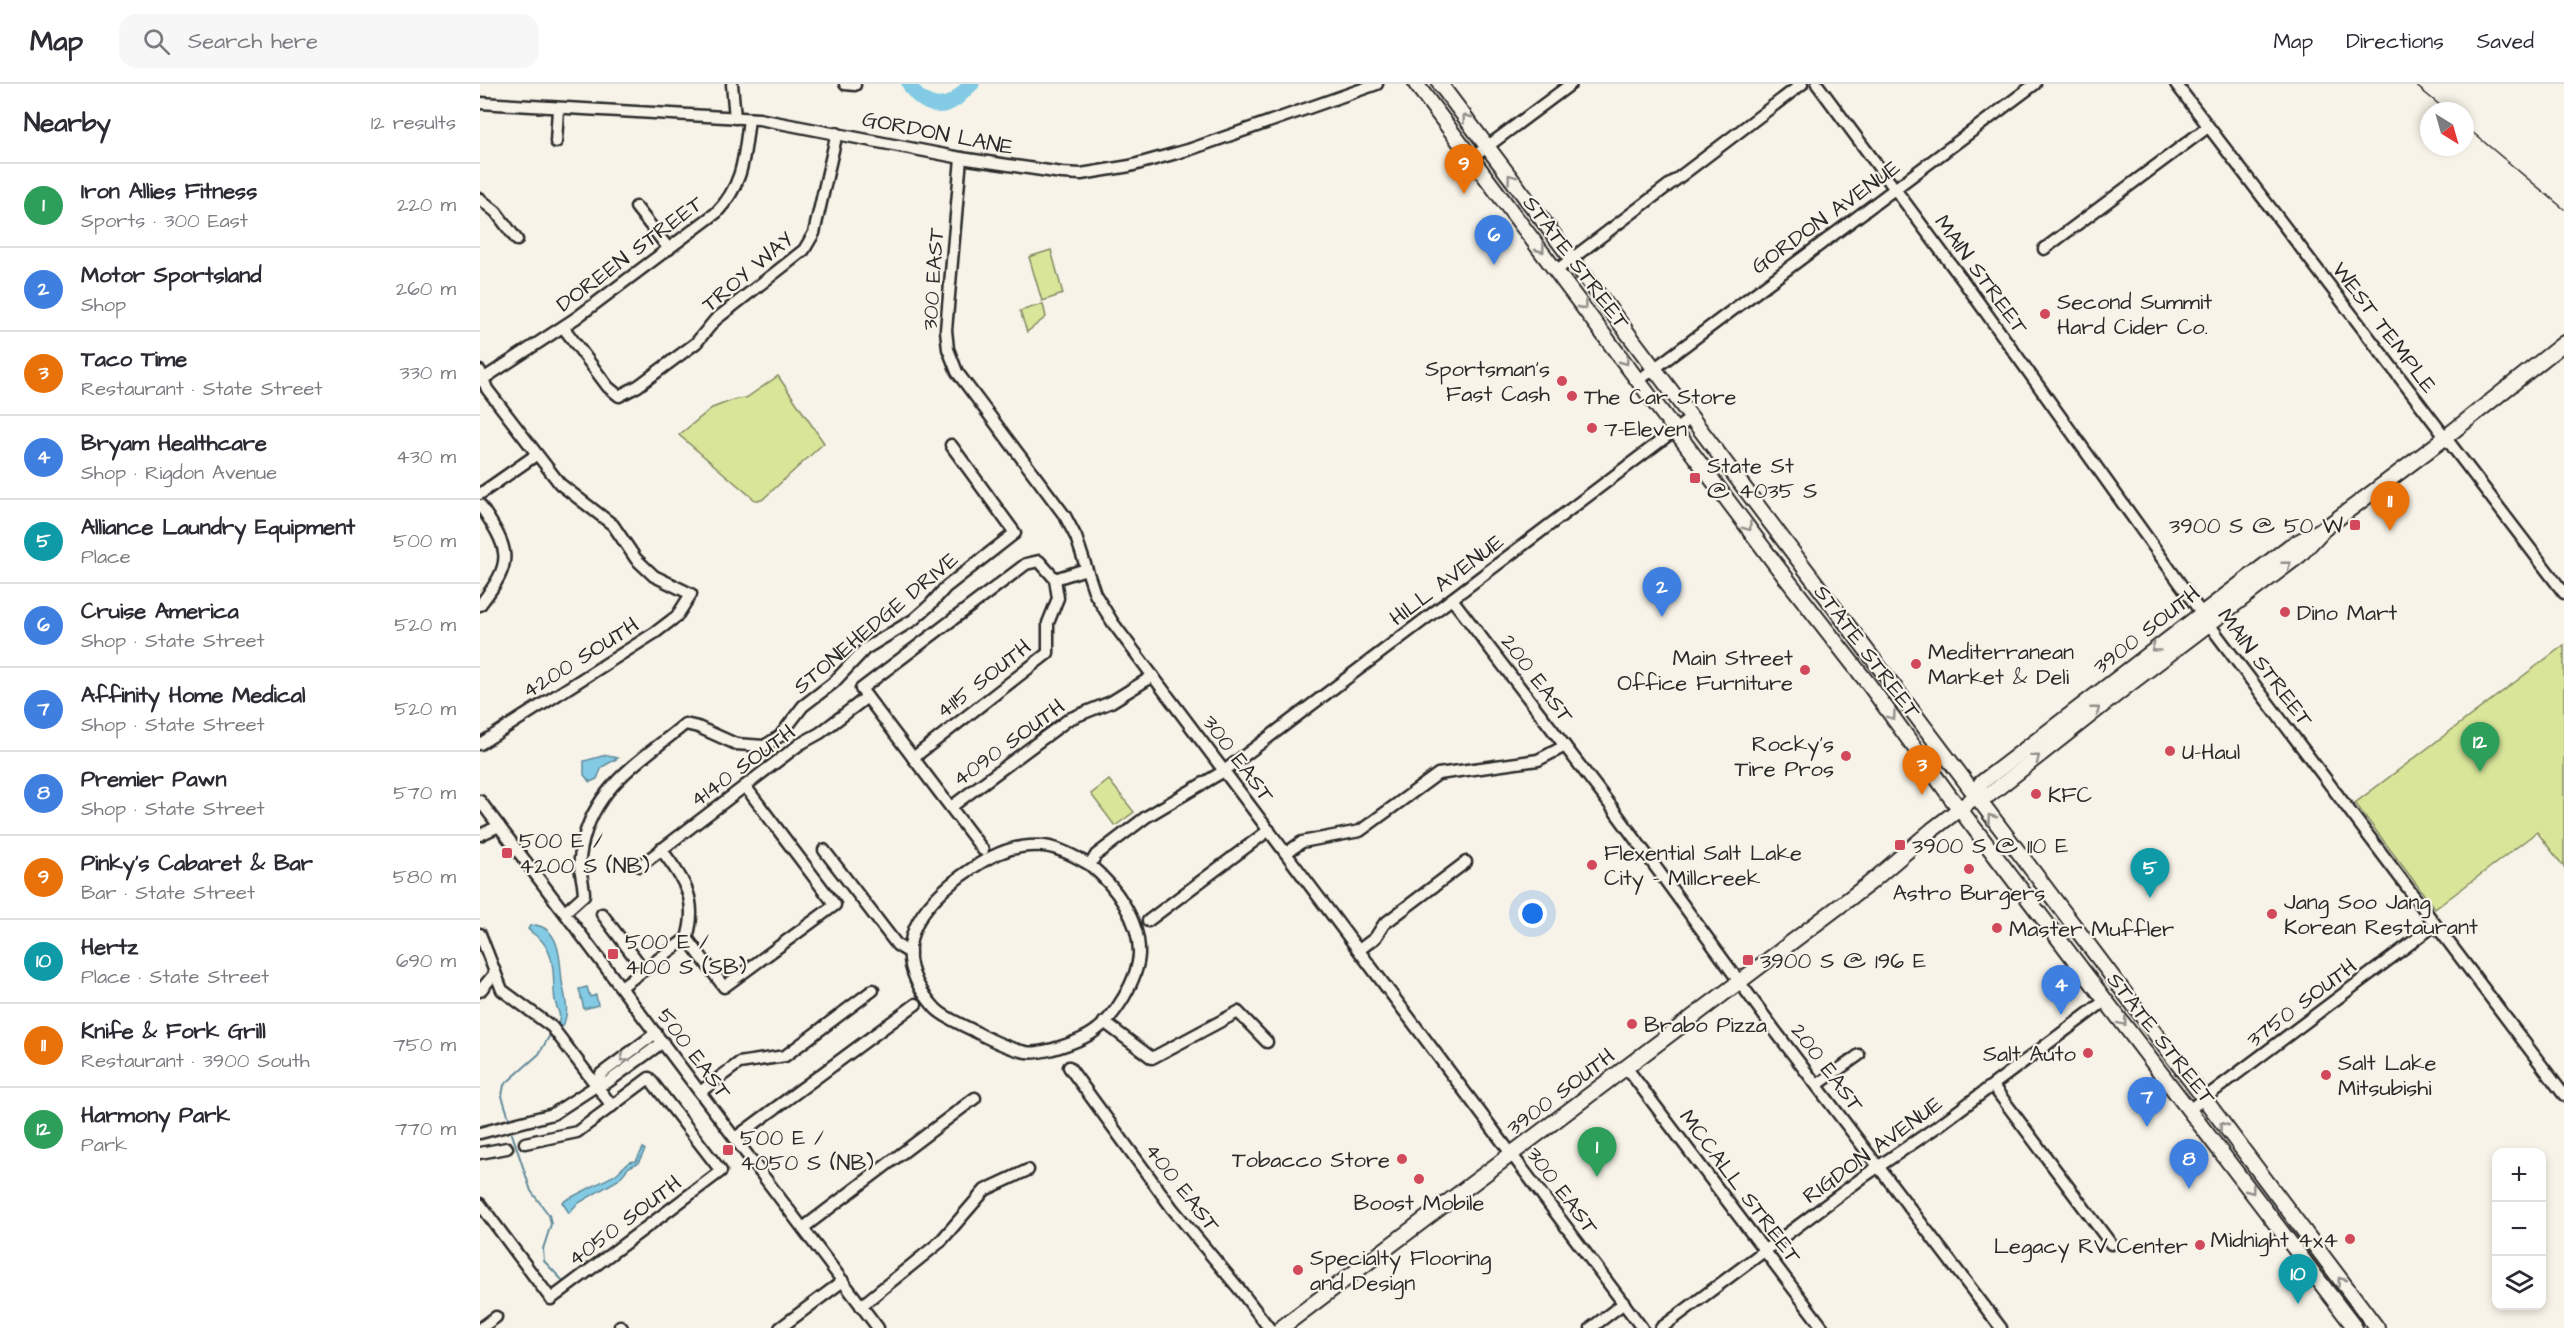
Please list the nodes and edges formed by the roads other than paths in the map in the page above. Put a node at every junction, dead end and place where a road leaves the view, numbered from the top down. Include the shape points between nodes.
1 (732, 84) edge
2 (1377, 84) edge
3 (1416, 84) edge
4 (1440, 84) edge
5 (1570, 84) edge
6 (1802, 84) edge
7 (1817, 84) edge
8 (2035, 84) edge
9 (2176, 84) edge
10 (480, 103) edge
11 (558, 109) junction
12 (735, 118) junction
13 (749, 118) junction
14 (2208, 127) junction
15 (837, 133) junction
16 (556, 142) dead end
17 (1488, 146) junction
18 (961, 158) junction
19 (1472, 158) junction
20 (1895, 188) junction
21 (480, 199) edge
22 (636, 207) dead end
23 (517, 240) dead end
24 (669, 249) junction
25 (2044, 249) dead end
26 (1571, 259) junction
27 (1557, 270) junction
28 (563, 327) junction
29 (2564, 343) edge
30 (1654, 369) junction
31 (481, 377) edge
32 (1639, 380) junction
33 (1691, 418) junction
34 (1676, 429) junction
35 (2445, 438) junction
36 (951, 445) dead end
37 (536, 455) junction
38 (480, 494) edge
39 (480, 505) edge
40 (1086, 569) junction
41 (1054, 579) junction
42 (2564, 593) edge
43 (1452, 599) junction
44 (480, 605) edge
45 (2205, 618) junction
46 (1153, 676) junction
47 (864, 693) junction
48 (480, 744) edge
49 (1565, 746) junction
50 (913, 758) junction
51 (1224, 771) junction
52 (745, 786) junction
53 (1975, 797) junction
54 (480, 801) edge
55 (951, 807) junction
56 (1959, 809) junction
57 (499, 826) junction
58 (1269, 830) junction
59 (480, 835) edge
60 (661, 849) junction
61 (824, 850) dead end
62 (983, 850) dead end
63 (1286, 853) junction
64 (1466, 862) dead end
65 (1090, 865) junction
66 (640, 866) dead end
67 (565, 912) junction
68 (602, 914) dead end
69 (1148, 921) dead end
70 (2436, 925) junction
71 (480, 934) edge
72 (687, 938) junction
73 (1359, 950) junction
74 (910, 953) junction
75 (644, 970) junction
76 (495, 973) junction
77 (1740, 981) junction
78 (621, 987) junction
79 (873, 990) dead end
80 (480, 991) edge
81 (2106, 1000) junction
82 (916, 1004) dead end
83 (1104, 1022) junction
84 (659, 1037) junction
85 (1267, 1042) dead end
86 (1859, 1055) dead end
87 (1069, 1067) dead end
88 (1626, 1067) junction
89 (1817, 1085) junction
90 (596, 1086) junction
91 (1993, 1086) junction
92 (700, 1092) junction
93 (2564, 1095) edge
94 (975, 1098) dead end
95 (2203, 1100) junction
96 (612, 1106) junction
97 (2190, 1109) junction
98 (480, 1133) edge
99 (735, 1138) junction
100 (525, 1143) dead end
101 (507, 1148) dead end
102 (480, 1153) edge
103 (1512, 1153) junction
104 (1879, 1167) junction
105 (1028, 1170) dead end
106 (480, 1204) edge
107 (803, 1228) junction
108 (2111, 1244) dead end
109 (1765, 1251) junction
110 (843, 1281) junction
111 (1624, 1303) junction
112 (861, 1306) junction
113 (496, 1317) dead end
114 (481, 1328) edge
115 (780, 1328) edge
116 (878, 1328) edge
117 (1269, 1328) edge
118 (1281, 1328) edge
119 (1591, 1328) edge
120 (1642, 1328) edge
121 (1661, 1328) edge
122 (1823, 1328) edge
123 (2001, 1328) edge
124 (2355, 1328) edge
125 (2377, 1328) edge

1 - 12 street
2 - 18 street, GORDON LANE via 1249,130 1113,170 1062,174
3 - 19 main road, STATE STREET
17 -> 4 main road, STATE STREET
5 - 17 street
6 - 26 street
7 - 20 street, MAIN STREET
8 - 20 street, GORDON AVENUE
9 - 14 street, WEST TEMPLE
10 - 11 street, GORDON LANE
11 - 12 street, GORDON LANE
11 - 16 street
12 - 13 street, GORDON LANE
13 - 15 street, GORDON LANE
13 - 24 street, DOREEN STREET via 738,184 729,200
14 - 25 street
14 - 35 street, WEST TEMPLE
15 - 18 street, GORDON LANE
15 - 28 street, TROY WAY via 814,233 804,250 715,320 696,343 638,386 619,396
17 - 19 street
26 -> 17 main road, STATE STREET
18 - 40 street, 300 EAST via 946,330 951,361 1065,516
19 -> 27 main road, STATE STREET
20 - 30 street, GORDON AVENUE
20 - 45 street, MAIN STREET
21 - 23 street via 496,212
22 - 24 street
24 - 28 street, DOREEN STREET
26 - 27 street
26 - 30 main road, STATE STREET
27 -> 32 main road, STATE STREET
28 - 31 street, DOREEN STREET
29 - 35 main road, 3900 SOUTH
30 - 32 street, GORDON AVENUE
30 - 33 main road, STATE STREET
31 - 37 street
32 - 34 main road, STATE STREET
33 - 34 street, HILL AVENUE
33 - 53 main road, STATE STREET
34 - 43 street, HILL AVENUE
34 -> 56 main road, STATE STREET
35 - 42 street, WEST TEMPLE
35 - 45 main road, 3900 SOUTH via 2325,528 2290,546
36 - 67 street, STONEHEDGE DRIVE via 1015,533 946,587 903,628 865,650 833,683 803,706 780,736 764,747 736,744 685,724 627,770 605,792 590,820 580,858 584,895
37 - 38 street
37 - 48 street, 4200 SOUTH via 560,484 613,525 649,571 691,594 684,608 662,628
39 - 44 street via 499,535 506,555 503,569
40 - 41 street
40 - 46 street, 300 EAST via 1101,606
41 - 47 street, 4140 SOUTH via 1038,561 1026,564
41 - 50 street, 4115 SOUTH via 1058,598 1048,623 1048,653
43 - 49 street, 200 EAST
43 - 51 street, HILL AVENUE
45 - 53 main road, 3900 SOUTH via 1981,783
45 - 70 street, MAIN STREET
46 - 51 street, 300 EAST
46 - 55 street, 4090 SOUTH via 1111,702 1069,719
47 - 50 street
47 - 52 street, 4140 SOUTH
49 - 63 street via 1538,760 1438,774 1360,831 1311,839
49 - 77 street, 200 EAST
50 - 55 street
51 - 58 street, 300 EAST
51 - 65 street, HILL AVENUE via 1146,817 1096,855
52 - 60 street, 4140 SOUTH
52 - 72 street via 835,904 724,987
53 - 56 main road, 3900 SOUTH
95 -> 53 main road, STATE STREET
54 - 57 street, 500 EAST
55 - 62 street
56 - 77 main road, 3900 SOUTH via 1870,883
56 - 81 main road, STATE STREET
57 - 59 street
57 - 67 street, 500 EAST
58 - 63 street, 300 EAST
58 - 69 street
60 - 66 street, 4140 SOUTH
60 - 72 street via 678,872 690,899
61 - 74 street via 897,945
63 - 73 street, 300 EAST
64 - 73 street via 1384,924 1375,938
65 - 74 street via 1044,846 1025,846 987,858 927,904 912,931
65 - 83 street via 1128,912 1139,955 1122,1000
67 - 78 street, 500 EAST
68 - 75 street
70 - 93 street, MAIN STREET
70 - 95 street, 3750 SOUTH
71 - 76 street
72 - 75 street
73 - 103 street, 300 EAST
74 - 83 street via 923,991 938,1011 1015,1049 1028,1053 1065,1045 1095,1031
75 - 78 street
76 - 80 street
76 - 90 street via 502,990 552,1027
77 - 88 main road, 3900 SOUTH
77 - 89 street, 200 EAST
78 - 84 street, 500 EAST
79 - 92 street via 785,1056 739,1063
81 - 91 street, RIGDON AVENUE
81 -> 97 main road, STATE STREET
82 - 99 street
83 - 85 street via 1152,1058 1238,1012
84 - 90 street via 608,1082
84 - 92 street, 500 EAST
86 - 89 street
87 - 117 street, 400 EAST via 1172,1208
88 - 103 main road, 3900 SOUTH
88 - 109 street, MCCALL STREET
89 - 104 street, 200 EAST
90 - 96 street
90 - 98 street via 553,1114
91 - 104 street, RIGDON AVENUE
91 - 108 street
92 - 99 street, 500 EAST
94 - 107 street
95 - 97 street, 3750 SOUTH
125 -> 95 main road, STATE STREET
96 - 100 street via 570,1135
96 - 106 street, 4050 SOUTH via 650,1078 721,1172 551,1299
97 -> 124 main road, STATE STREET
99 - 107 street, 500 EAST
101 - 102 street
103 - 111 street, 300 EAST
103 - 118 main road, 3900 SOUTH
104 - 109 street, RIGDON AVENUE
104 - 123 street, 200 EAST
105 - 112 street via 985,1190 940,1242
107 - 110 street, 500 EAST
109 - 121 street, RIGDON AVENUE
109 - 122 street, MCCALL STREET
110 - 112 street, 500 EAST
110 - 115 street
111 - 119 street
111 - 120 street, 300 EAST
112 - 116 street, 500 EAST
113 - 114 street

